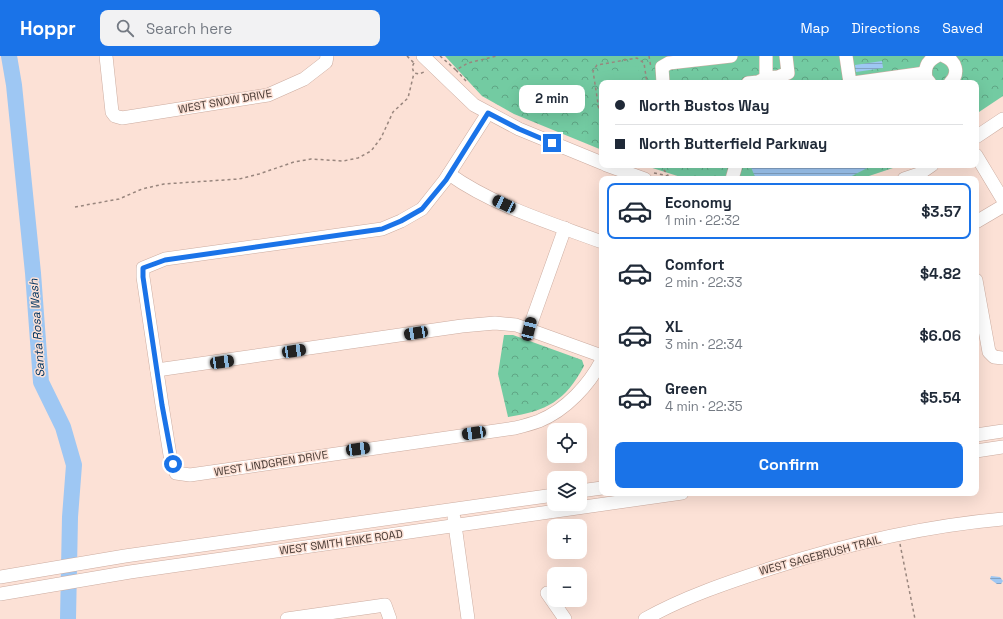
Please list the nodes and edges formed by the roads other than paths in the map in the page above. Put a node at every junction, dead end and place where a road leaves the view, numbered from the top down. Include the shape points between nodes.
1 (106, 56) edge
2 (731, 56) edge
3 (766, 56) edge
4 (786, 56) edge
5 (846, 56) edge
6 (936, 56) edge
7 (944, 56) edge
8 (327, 59) edge
9 (418, 59) edge
10 (928, 78) edge
11 (774, 79) edge
12 (663, 80) edge
13 (850, 80) edge
14 (897, 80) edge
15 (952, 80) edge
16 (488, 113) junction
17 (1003, 119) edge
18 (979, 135) edge
19 (979, 160) edge
20 (599, 162) edge
21 (614, 168) edge
22 (928, 168) edge
23 (449, 174) junction
24 (637, 176) edge
25 (913, 176) edge
26 (1003, 200) edge
27 (1003, 206) edge
28 (979, 220) edge
29 (565, 228) junction
30 (599, 241) edge
31 (979, 297) edge
32 (529, 329) junction
33 (599, 355) edge
34 (998, 357) edge
35 (599, 364) edge
36 (157, 370) junction
37 (1003, 431) edge
38 (979, 435) edge
39 (1003, 447) edge
40 (979, 451) edge
41 (599, 488) edge
42 (587, 490) edge
43 (547, 496) edge
44 (661, 496) edge
45 (453, 509) junction
46 (1003, 519) edge
47 (455, 525) junction
48 (0, 577) edge
49 (546, 593) dead end
50 (0, 594) edge
51 (287, 619) edge
52 (390, 619) edge
53 (468, 619) edge
54 (565, 619) edge
55 (645, 619) edge

1 - 8 street, WEST SNOW DRIVE via 112,112 122,118 268,95 304,79
2 - 12 street via 669,63 662,67
3 - 11 street
4 - 11 street via 788,73
5 - 13 street
6 - 10 street via 928,61
7 - 15 street via 955,64 955,76
9 - 16 street via 474,105
10 - 14 street
16 - 20 street via 519,129
16 - 23 street
17 - 18 street
19 - 26 street
21 - 24 street
22 - 25 street
23 - 29 street via 479,192
23 - 36 street via 422,209 382,229 165,260 143,268
27 - 28 street
29 - 30 street
29 - 32 street
31 - 34 street via 989,352
32 - 33 street
32 - 36 street via 495,323 462,326
35 - 36 street, WEST LINDGREN DRIVE via 579,393 560,409 539,421 515,428 190,475 176,473 170,455
37 - 38 street
39 - 40 street
41 - 42 street
43 - 45 street, WEST SMITH ENKE ROAD
44 - 47 street, WEST SMITH ENKE ROAD
45 - 47 street
45 - 48 street, WEST SMITH ENKE ROAD via 125,556
46 - 55 street, WEST SAGEBRUSH TRAIL via 898,534 817,554 734,580
47 - 50 street, WEST SMITH ENKE ROAD via 130,572
47 - 53 street
49 - 54 street
51 - 52 street via 385,605

